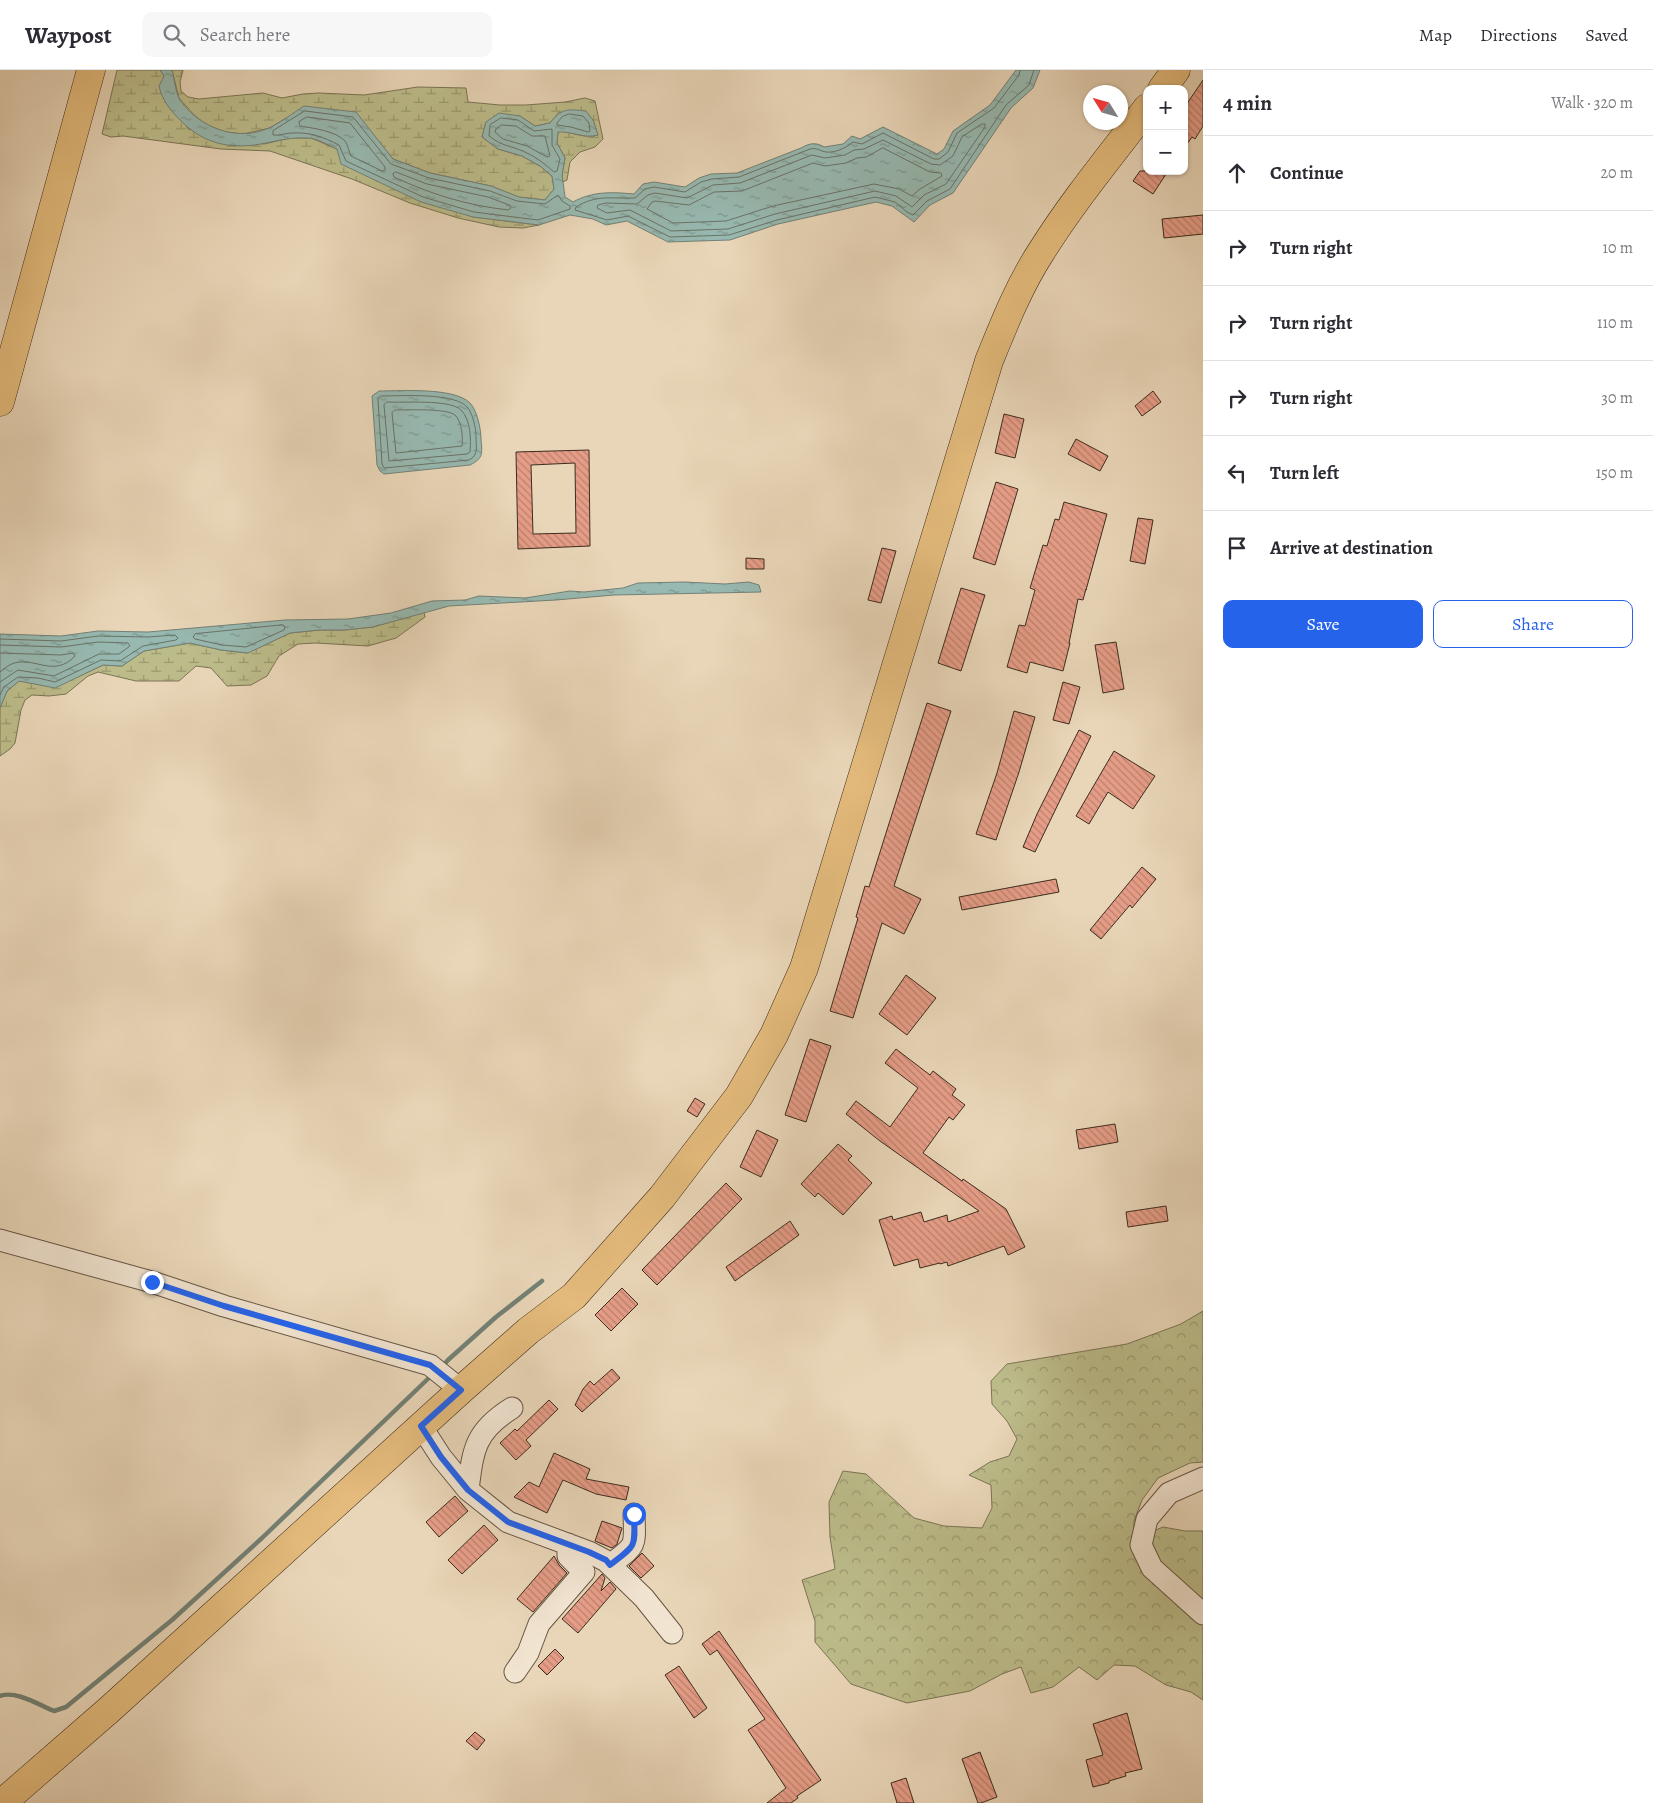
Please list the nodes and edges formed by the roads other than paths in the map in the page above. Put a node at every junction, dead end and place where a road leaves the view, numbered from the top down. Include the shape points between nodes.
1 (91, 70) edge
2 (1176, 70) edge
3 (1165, 85) edge
4 (1143, 113) edge
5 (5, 361) edge
6 (0, 402) edge
7 (0, 1240) edge
8 (461, 1390) junction
9 (512, 1408) dead end
10 (421, 1426) junction
11 (1203, 1478) edge
12 (468, 1490) junction
13 (634, 1514) dead end
14 (568, 1544) junction
15 (610, 1565) junction
16 (1203, 1614) edge
17 (672, 1634) dead end
18 (515, 1672) dead end
19 (2, 1803) edge

1 - 5 main road
2 - 3 main road
4 - 8 main road via 1072,205 1040,253 1014,300 989,361 804,968 774,1035 739,1096 662,1197 574,1296 528,1331
5 - 6 main road
7 - 8 street via 430,1365
8 - 10 main road
9 - 12 street via 482,1432 471,1460
10 - 12 street
10 - 19 main road
11 - 16 street via 1169,1493 1147,1519 1141,1544 1152,1568
12 - 14 street via 508,1522
13 - 15 street via 635,1540 632,1547
14 - 15 street via 606,1560
14 - 18 street via 568,1556 584,1572 539,1624 528,1653
15 - 17 street via 644,1598

